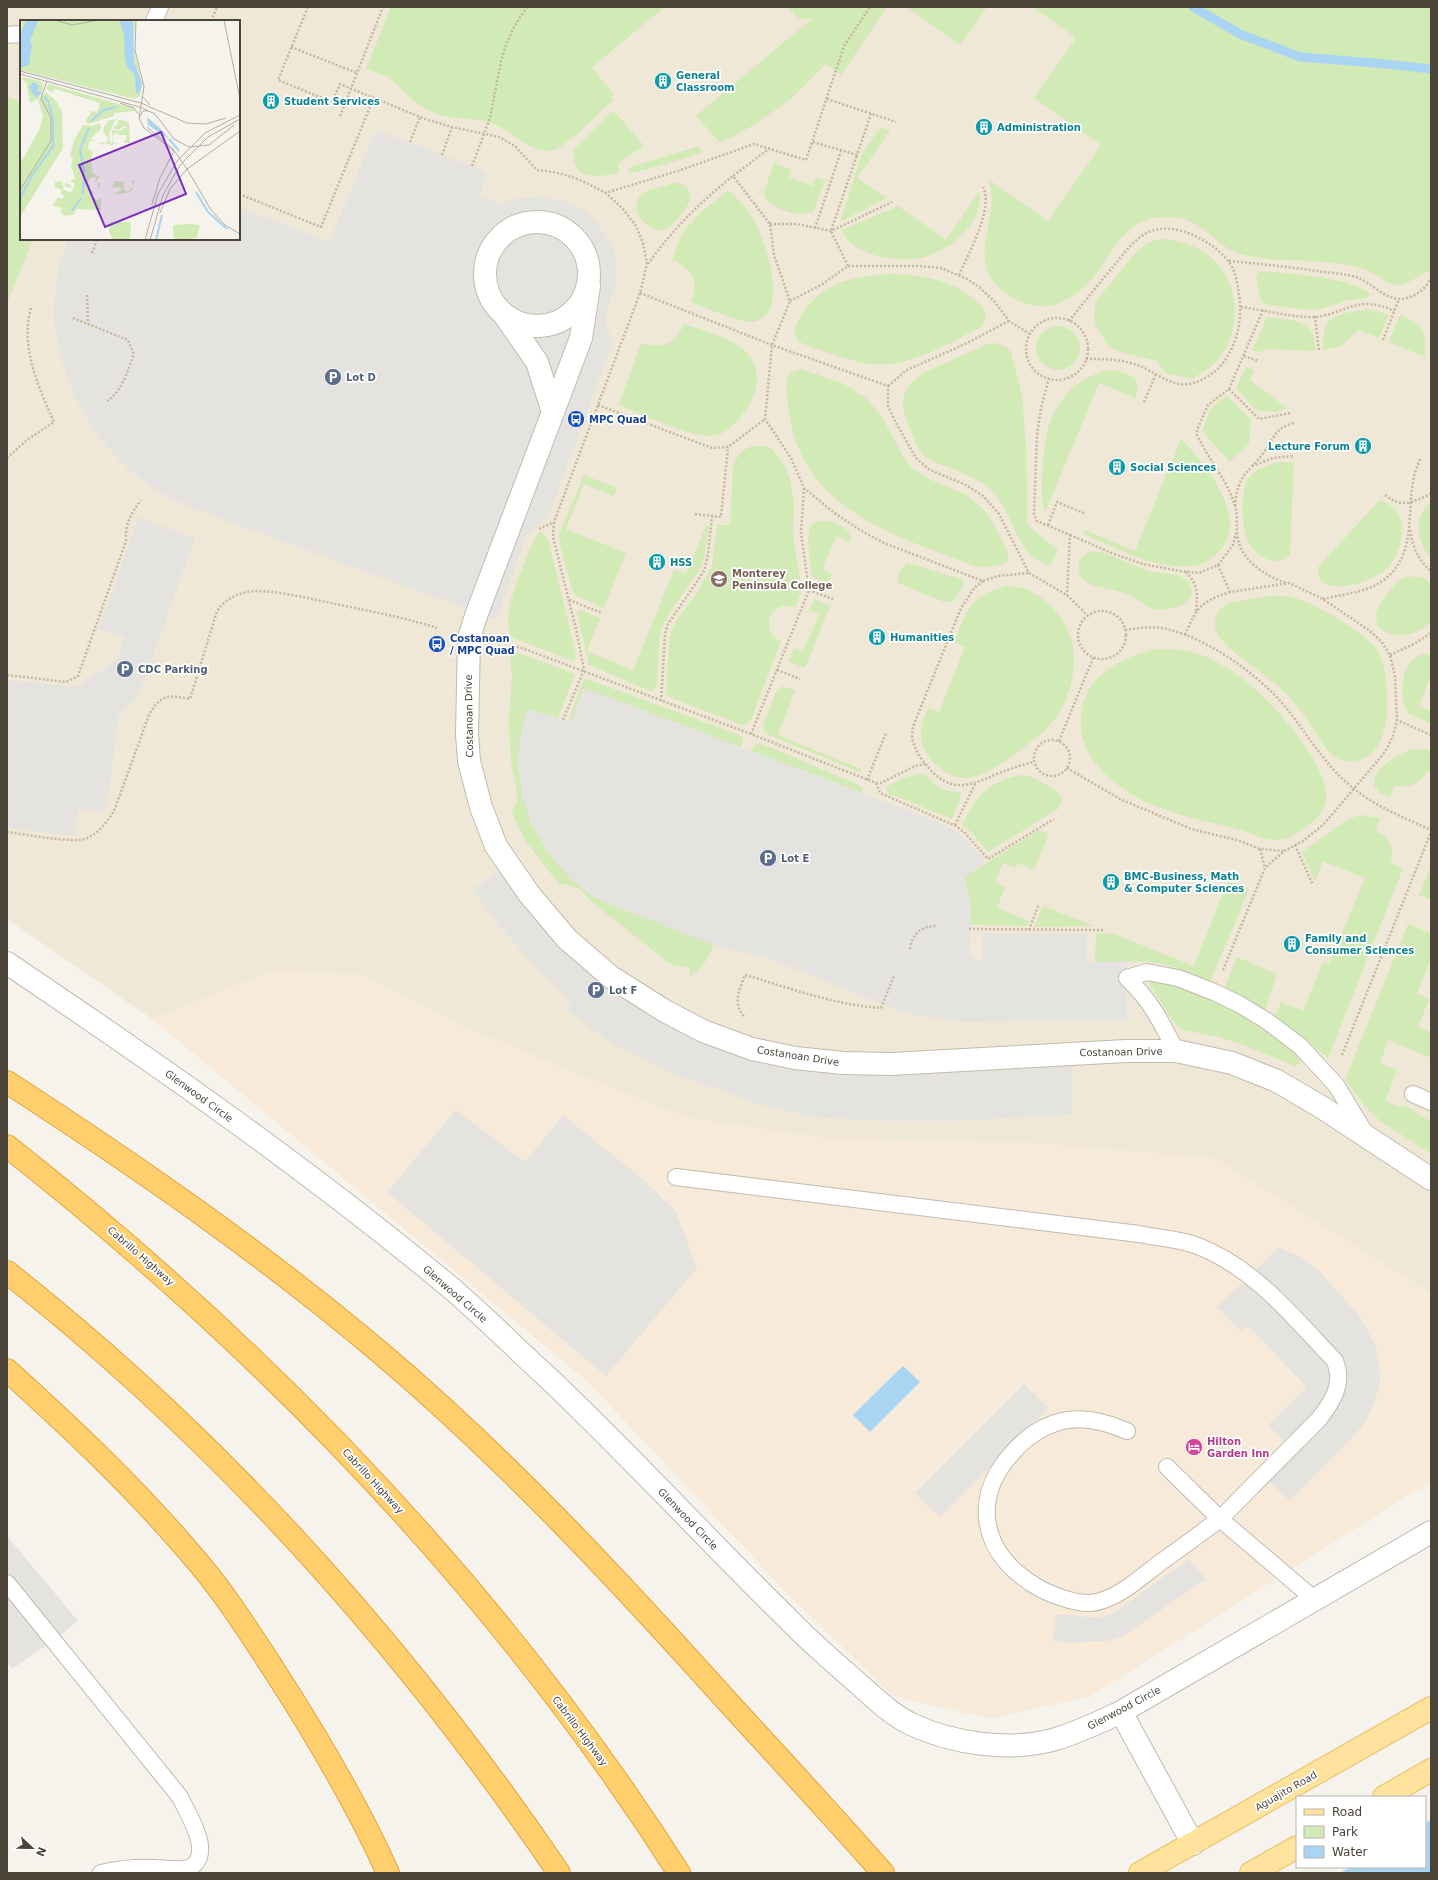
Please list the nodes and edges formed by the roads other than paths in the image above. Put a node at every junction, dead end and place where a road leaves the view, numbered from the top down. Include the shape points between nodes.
1 (160, 7) edge
2 (154, 20) edge
3 (7, 34) edge
4 (20, 34) edge
5 (589, 286) junction
6 (505, 316) junction
7 (553, 412) junction
8 (7, 963) edge
9 (1176, 1051) junction
10 (7, 1082) edge
11 (1413, 1094) dead end
12 (1431, 1102) edge
13 (1368, 1139) junction
14 (7, 1146) edge
15 (676, 1177) dead end
16 (1431, 1179) edge
17 (7, 1272) edge
18 (7, 1370) edge
19 (1127, 1431) dead end
20 (1167, 1467) dead end
21 (1220, 1519) junction
22 (1431, 1532) edge
23 (7, 1583) edge
24 (1314, 1599) junction
25 (1431, 1708) edge
26 (1121, 1712) junction
27 (1431, 1770) edge
28 (1386, 1796) edge
29 (1193, 1844) junction
30 (1296, 1848) edge
31 (101, 1873) edge
32 (388, 1873) edge
33 (560, 1873) edge
34 (678, 1873) edge
35 (883, 1873) edge
36 (1140, 1873) edge
37 (1251, 1873) edge

1 - 2 lane
3 - 4 lane
5 - 6 street via 582,302 570,316 555,324 538,327 520,324
5 - 6 street via 590,268 585,252 576,238 562,227 546,222 529,222 513,228 499,238 490,252 485,269 486,286 493,303
5 - 7 street, Costanoan Drive via 581,338
6 - 7 street via 537,362
7 - 9 street, Costanoan Drive via 469,638 467,734 469,761 481,807 496,846 529,894 567,939 611,977 665,1011 702,1030 752,1049 795,1058 843,1064 891,1064 1047,1054
8 - 26 street, Glenwood Circle via 142,1055 275,1152 448,1286 589,1418 815,1646 899,1718 950,1738 1021,1745 1079,1732
9 - 13 street, Costanoan Drive via 1232,1063 1277,1081
9 - 13 lane via 1144,994 1128,978 1147,972 1178,978 1239,1004 1267,1021 1300,1046 1336,1085
10 - 35 highway via 126,1159 210,1219 331,1312 423,1390 502,1462 575,1535
11 - 12 lane
13 - 16 street, Costanoan Drive
14 - 34 highway, Cabrillo Highway via 180,1290 281,1385 378,1485 468,1589 550,1691 595,1750
15 - 21 lane via 1138,1234 1197,1246 1226,1260 1253,1277 1277,1299 1335,1361 1339,1370 1339,1386 1332,1402 1319,1419
17 - 33 highway via 74,1328 176,1420 275,1518 411,1673 494,1780
18 - 32 highway via 118,1474 152,1509 208,1575 249,1631 309,1726 344,1785
19 - 21 lane via 1112,1424 1092,1420 1068,1420 1045,1427 1022,1442 1004,1462 990,1488 986,1512 990,1536 1001,1557 1021,1577 1041,1590 1065,1599 1091,1603 1115,1595
20 - 21 lane
21 - 24 lane
22 - 24 street, Glenwood Circle
23 - 31 lane via 180,1796 197,1834 201,1850 197,1862 190,1868 117,1869
24 - 26 street, Glenwood Circle
25 - 29 main road, Aguajito Road
26 - 29 street
27 - 28 main road
29 - 36 main road, Aguajito Road
30 - 37 main road

